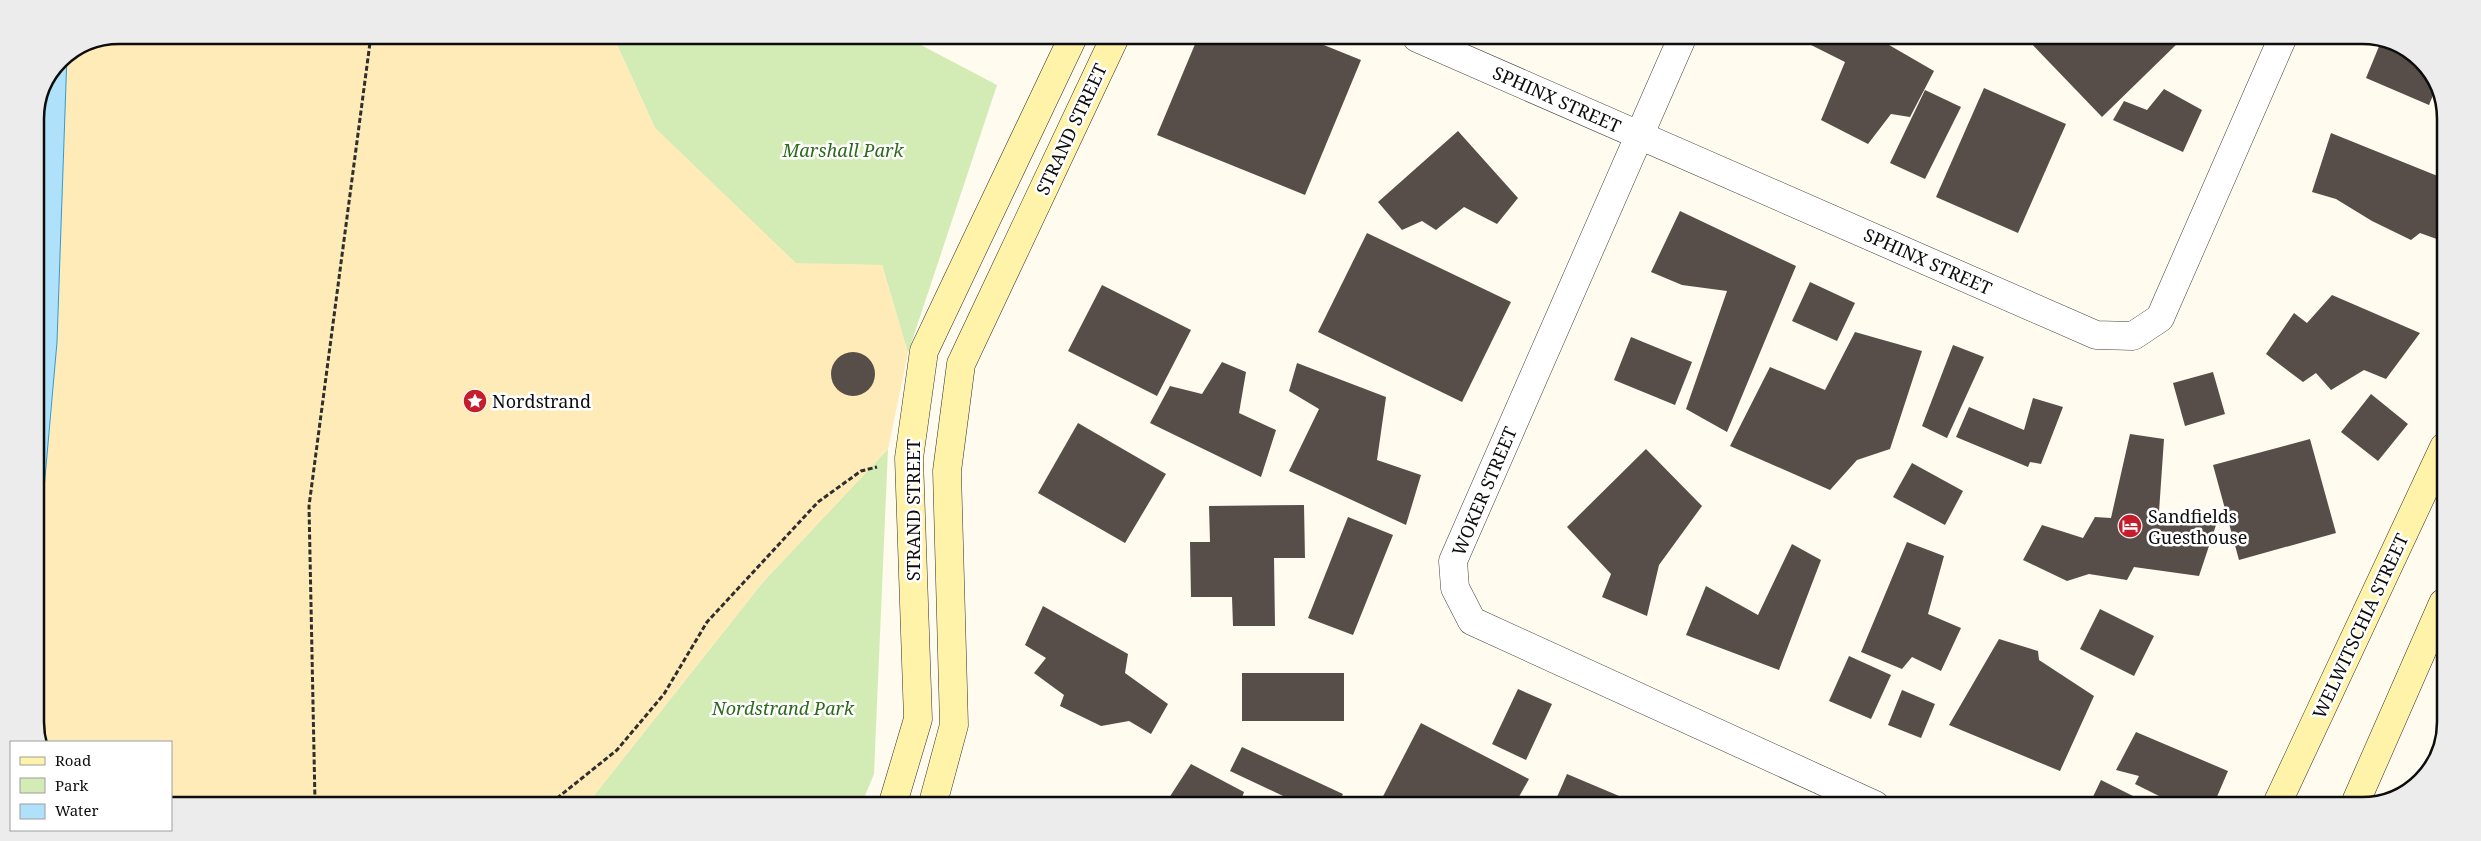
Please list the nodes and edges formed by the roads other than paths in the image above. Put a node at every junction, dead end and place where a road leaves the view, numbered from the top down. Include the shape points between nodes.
1 (1070, 44) edge
2 (1112, 44) edge
3 (1431, 44) edge
4 (1679, 44) edge
5 (2280, 44) edge
6 (1640, 135) junction
7 (2437, 461) edge
8 (2437, 617) edge
9 (895, 797) edge
10 (935, 797) edge
11 (1858, 797) edge
12 (2280, 797) edge
13 (2358, 797) edge

1 - 9 street, STRAND STREET via 924,351 910,458 918,719
2 - 10 street, STRAND STREET via 961,364 947,471 954,725
3 - 6 street, SPHINX STREET
4 - 6 street, WOKER STREET
5 - 6 street, SPHINX STREET via 2160,318 2133,336 2096,334
6 - 11 street, WOKER STREET via 1453,561 1455,588 1472,620
7 - 12 street, WELWITSCHIA STREET
8 - 13 street

